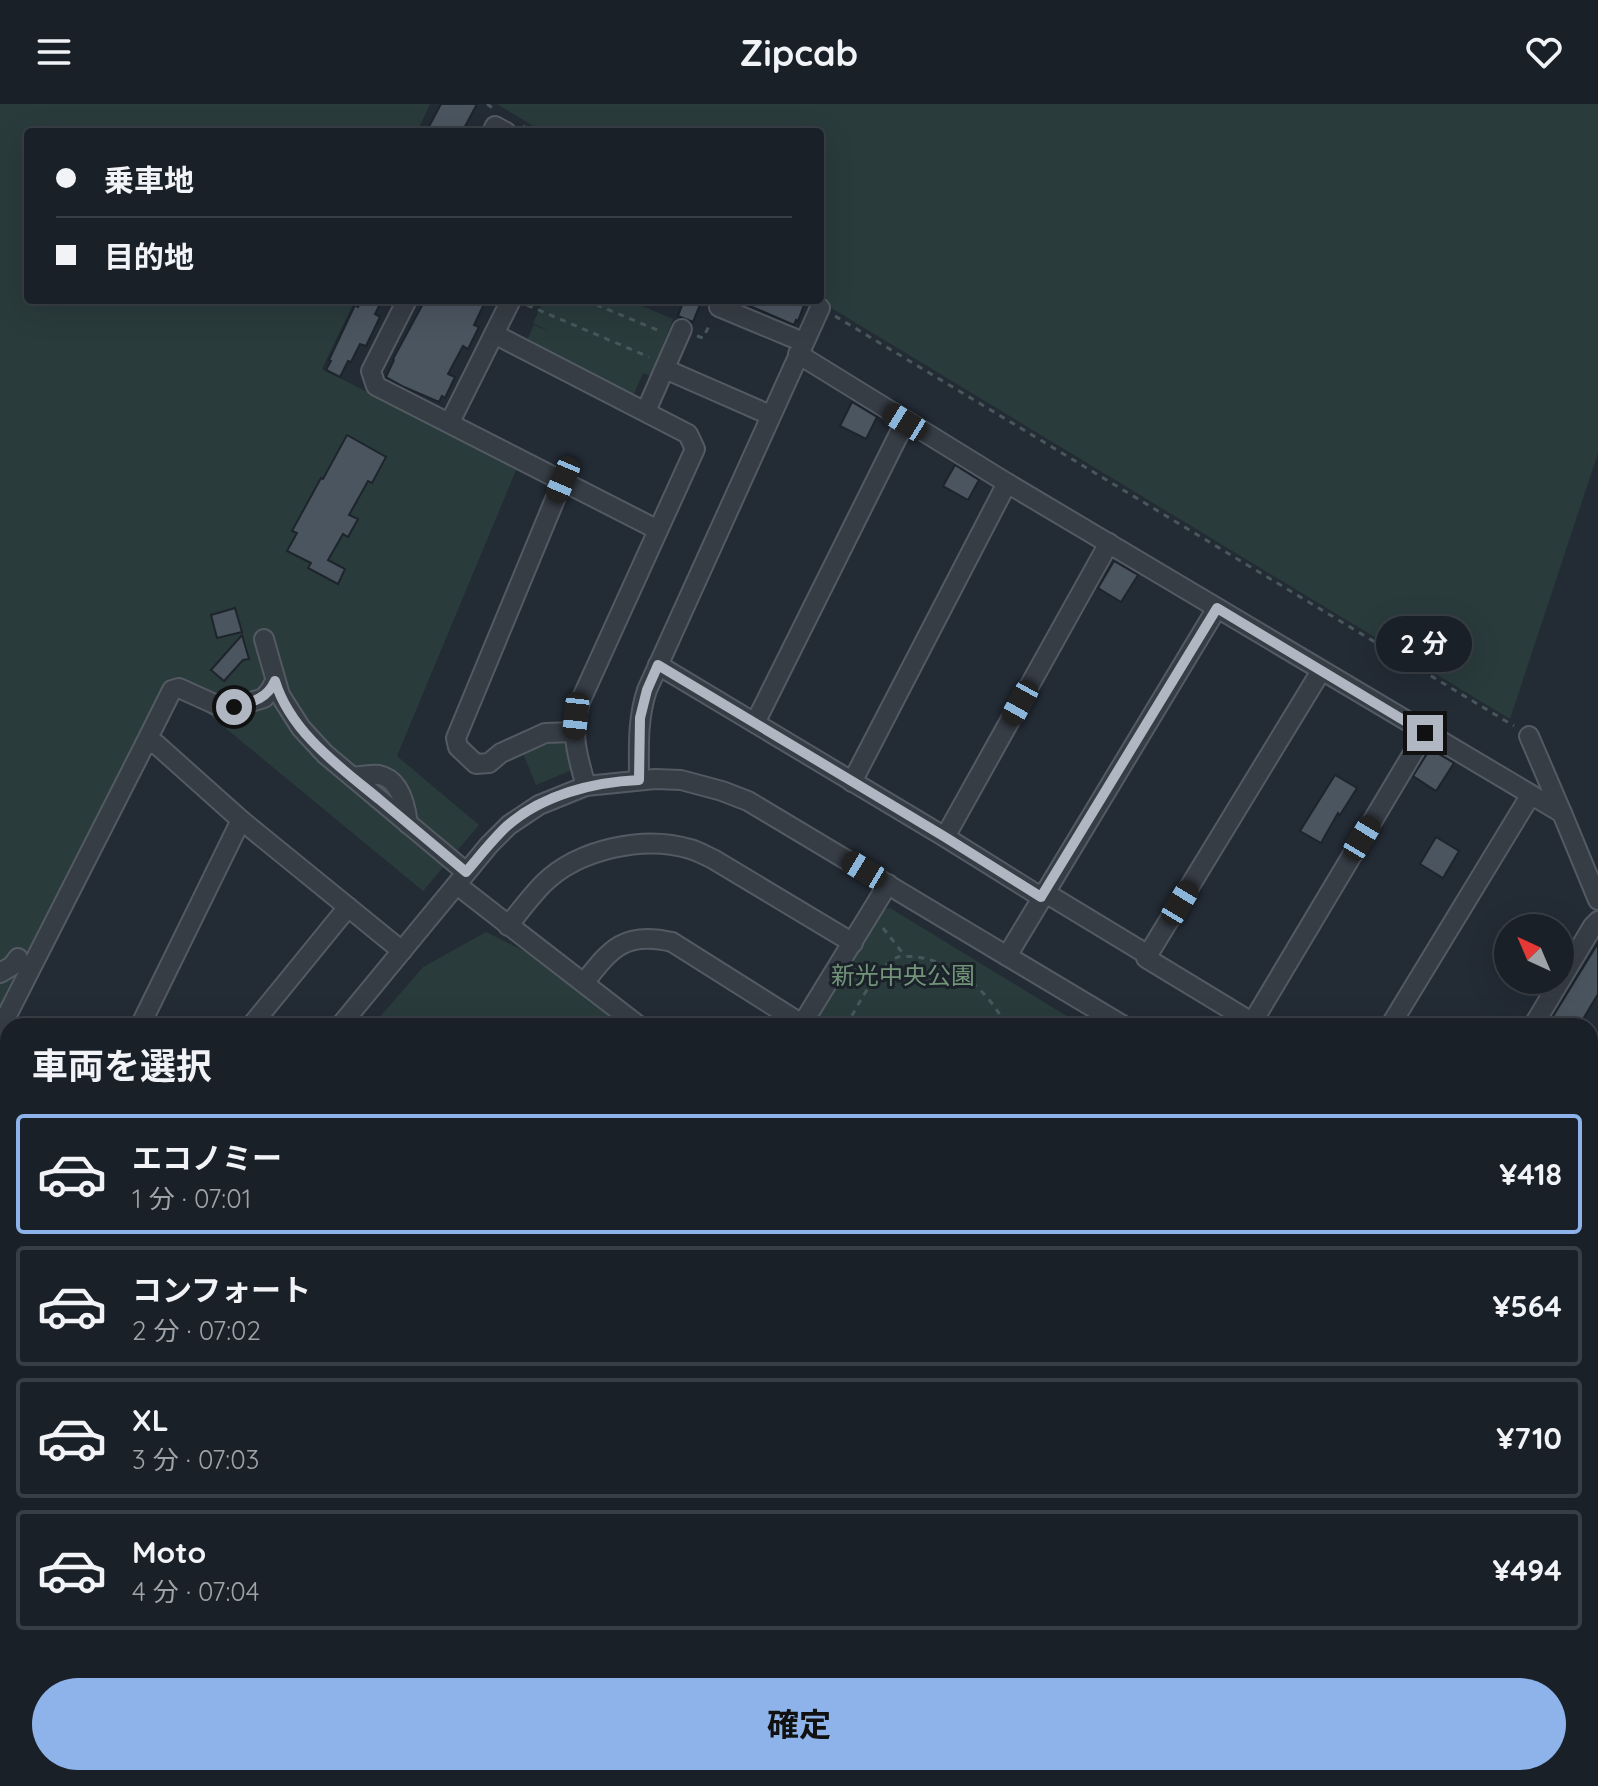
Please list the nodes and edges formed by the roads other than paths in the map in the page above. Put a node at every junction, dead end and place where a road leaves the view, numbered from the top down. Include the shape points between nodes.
1 (405, 304) edge
2 (512, 304) edge
3 (719, 307) road end
4 (820, 308) road end
5 (682, 329) road end
6 (494, 334) junction
7 (800, 348) junction
8 (659, 364) junction
9 (646, 411) junction
10 (770, 415) junction
11 (450, 422) junction
12 (905, 422) junction
13 (563, 480) junction
14 (1007, 483) junction
15 (658, 530) junction
16 (1109, 543) junction
17 (1217, 608) junction
18 (264, 639) dead end
19 (658, 665) junction
20 (1321, 671) junction
21 (275, 681) junction
22 (755, 723) junction
23 (574, 732) junction
24 (1425, 733) junction
25 (1529, 736) road end
26 (145, 744) junction
27 (639, 780) junction
28 (852, 782) junction
29 (586, 786) junction
30 (1530, 796) junction
31 (1562, 813) junction
32 (241, 820) junction
33 (945, 837) junction
34 (461, 879) junction
35 (888, 884) junction
36 (1043, 894) junction
37 (1598, 900) edge
38 (348, 907) junction
39 (1598, 921) edge
40 (508, 926) junction
41 (853, 943) junction
42 (402, 951) junction
43 (1148, 955) junction
44 (1007, 956) junction
45 (18, 958) dead end
46 (0, 973) edge
47 (584, 983) junction
48 (6, 1018) edge
49 (144, 1018) edge
50 (258, 1018) edge
51 (347, 1018) edge
52 (629, 1018) edge
53 (791, 1018) edge
54 (806, 1018) edge
55 (1097, 1018) edge
56 (1245, 1018) edge
57 (1259, 1018) edge
58 (1395, 1018) edge
59 (1538, 1018) edge

1 - 11 street via 371,371 376,386
2 - 6 street
3 - 7 street
4 - 7 street
5 - 8 street
6 - 9 street
6 - 11 street
7 - 10 street
7 - 12 street
8 - 9 street
8 - 10 street
9 - 15 street via 688,434 695,449
10 - 19 street
11 - 13 street
12 - 14 street
12 - 22 street
13 - 15 street
13 - 23 street via 456,738 476,764 489,763 545,733
14 - 16 street
14 - 28 street
15 - 23 street via 580,702
16 - 17 street
16 - 33 street
17 - 20 street
17 - 36 street
18 - 21 street
19 - 22 street
19 - 27 street via 640,718
20 - 24 street
20 - 43 street
21 - 26 street via 264,698 234,707 172,690
21 - 34 street via 301,728 325,754 408,824
22 - 28 street
23 - 29 street
24 - 30 street
24 - 57 street
25 - 31 street
26 - 32 street via 156,744
26 - 48 street
27 - 29 street
27 - 35 street via 681,780 748,801
28 - 33 street
29 - 34 street via 539,805 509,825
30 - 31 street
30 - 58 street
31 - 37 street
32 - 38 street
32 - 49 street
33 - 36 street
34 - 40 street
34 - 42 street
35 - 41 street
35 - 44 street
36 - 43 street
36 - 44 street
38 - 42 street
38 - 50 street
39 - 59 street
40 - 41 street via 566,866 626,845 667,845 713,859
40 - 47 street
41 - 54 street
42 - 51 street
43 - 56 street
44 - 55 street
45 - 46 street
47 - 52 street
47 - 53 street via 611,950 655,938 672,942

